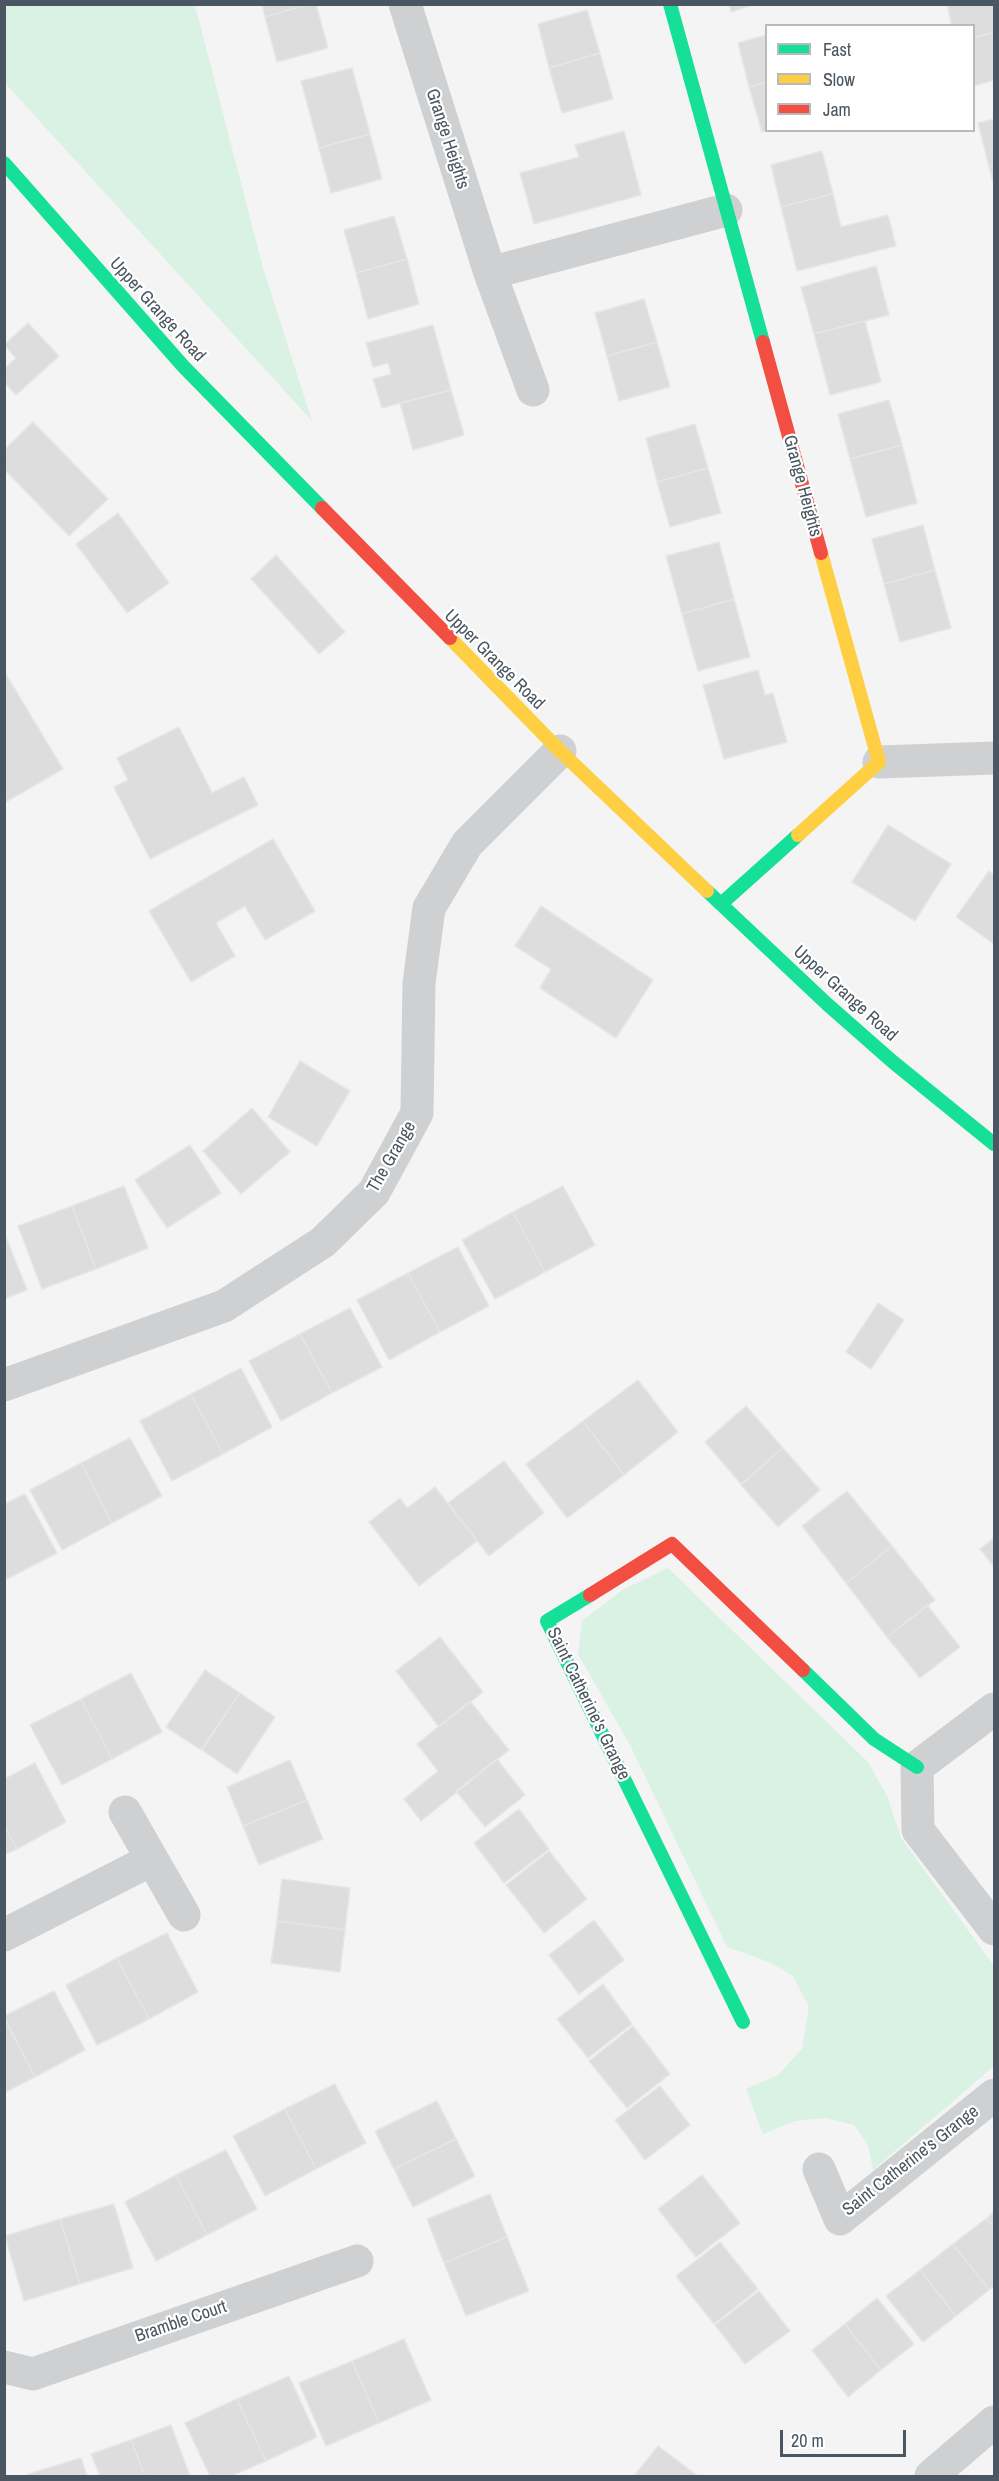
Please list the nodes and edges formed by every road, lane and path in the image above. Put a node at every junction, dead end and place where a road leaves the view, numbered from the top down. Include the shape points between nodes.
1 (405, 4) edge
2 (670, 4) edge
3 (4, 163) edge
4 (726, 210) junction
5 (490, 273) junction
6 (533, 390) dead end
7 (560, 751) junction
8 (994, 759) edge
9 (879, 762) junction
10 (721, 904) junction
11 (994, 1144) edge
12 (4, 1385) edge
13 (994, 1709) edge
14 (917, 1767) junction
15 (124, 1812) dead end
16 (151, 1860) junction
17 (184, 1915) dead end
18 (994, 1929) edge
19 (4, 1935) edge
20 (743, 2022) dead end
21 (994, 2095) edge
22 (819, 2169) dead end
23 (357, 2261) dead end
24 (4, 2367) edge
25 (994, 2422) edge
26 (931, 2476) edge

1 - 5 street, Grange Heights
2 - 4 street, Grange Heights
3 - 7 street, Upper Grange Road via 183,366
4 - 5 street
4 - 9 street, Grange Heights
5 - 6 street, Grange Heights
7 - 10 street, Upper Grange Road
7 - 12 street, The Grange via 467,844 429,908 419,983 417,1113 374,1192 323,1242 224,1306
8 - 9 street
9 - 10 street
10 - 11 street, Upper Grange Road via 868,1040
13 - 14 street
14 - 18 street via 918,1830
14 - 20 street, Saint Catherine's Grange via 874,1738 672,1544 547,1621
15 - 16 street
16 - 17 street
16 - 19 street
21 - 22 street, Saint Catherine's Grange via 840,2219
23 - 24 street, Bramble Court via 33,2374
25 - 26 street

